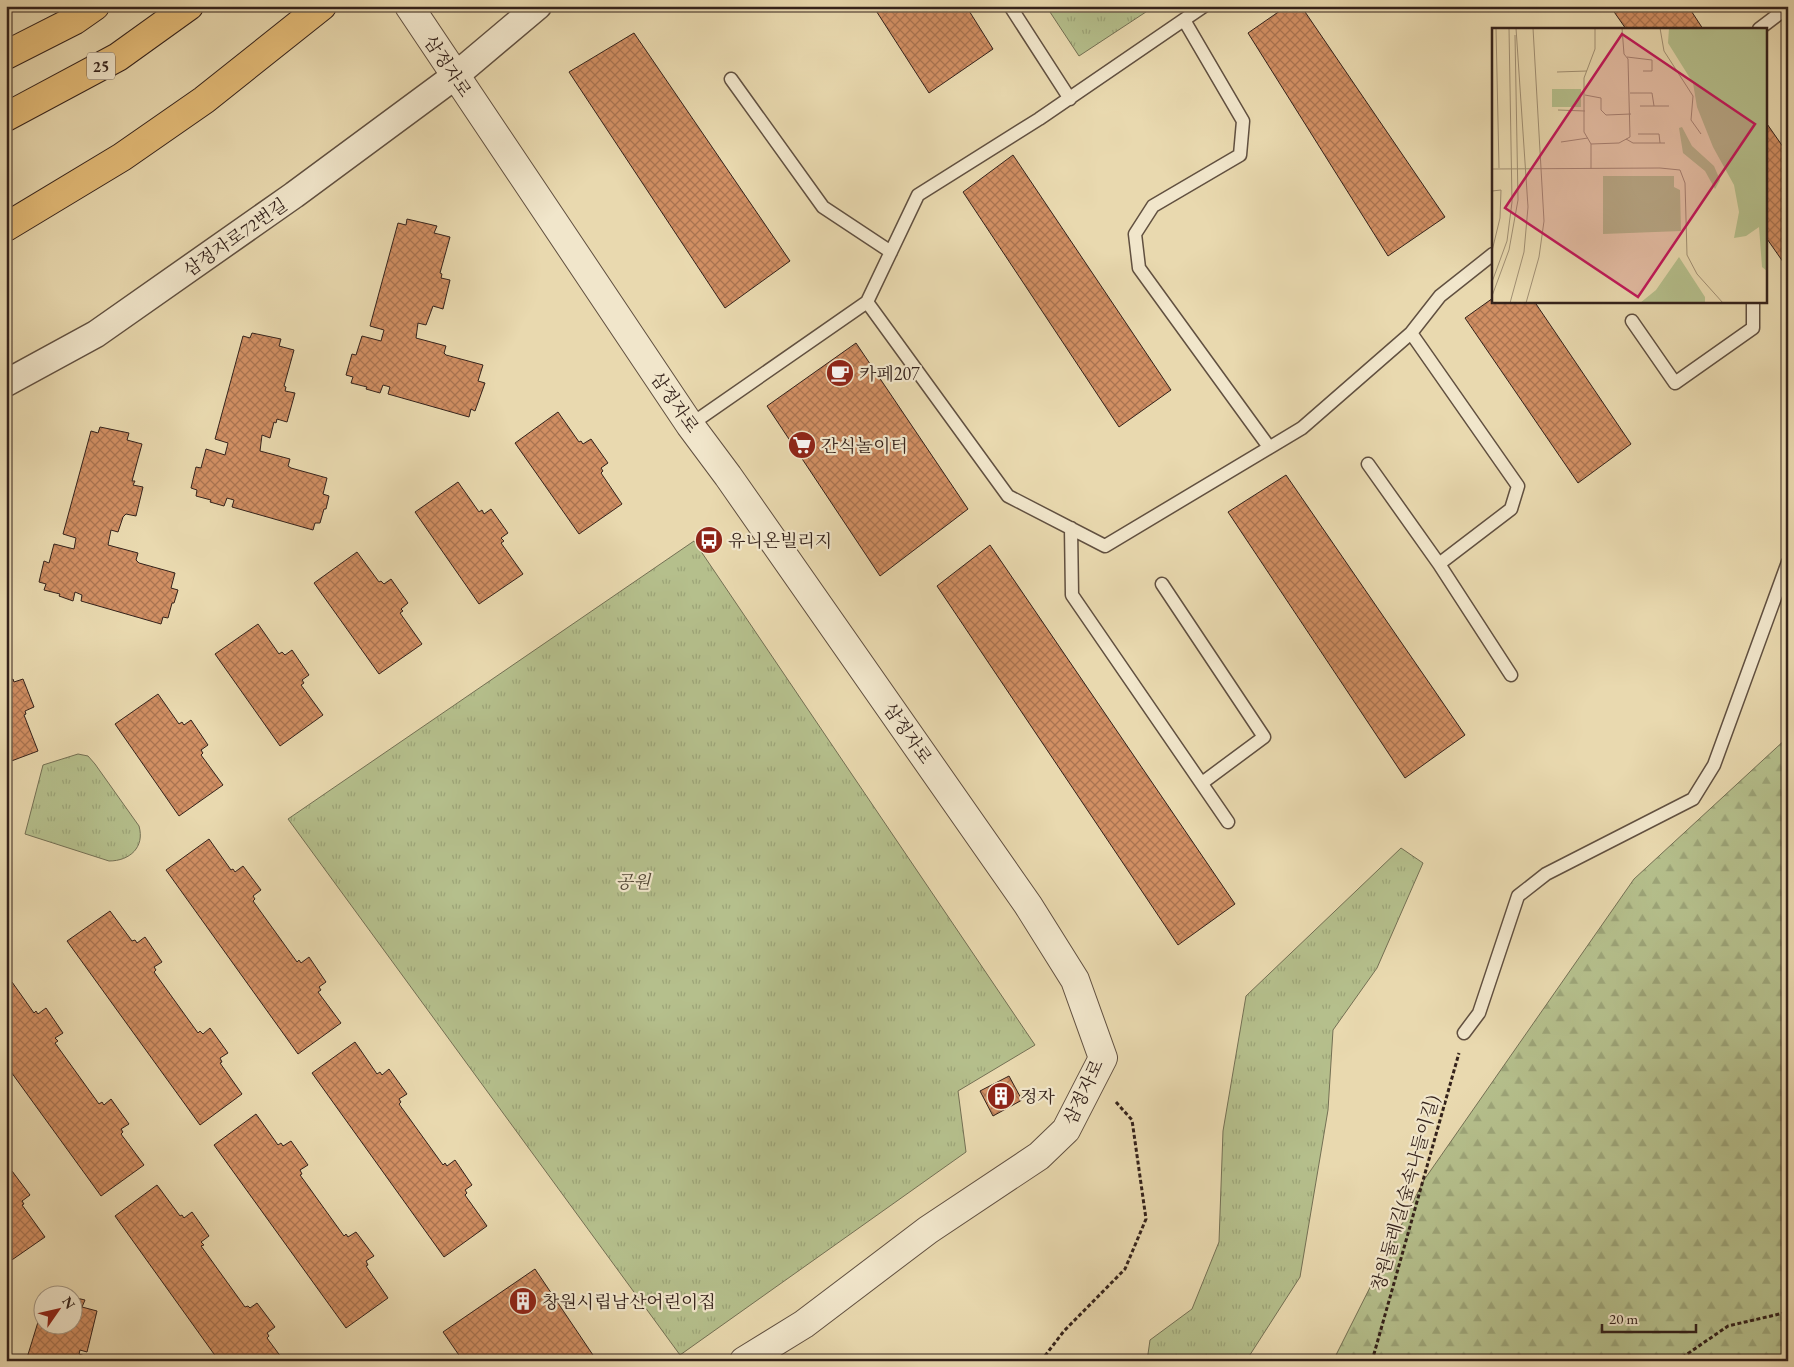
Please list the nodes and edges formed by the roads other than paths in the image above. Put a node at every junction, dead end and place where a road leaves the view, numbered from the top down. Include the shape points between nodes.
1 (95, 6) edge
2 (189, 6) edge
3 (322, 6) edge
4 (538, 6) edge
5 (1010, 6) edge
6 (1204, 6) edge
7 (1788, 7) edge
8 (415, 16) edge
9 (1184, 20) junction
10 (1760, 28) edge
11 (6, 54) edge
12 (455, 76) junction
13 (731, 79) dead end
14 (1070, 98) junction
15 (6, 117) edge
16 (6, 227) edge
17 (891, 252) junction
18 (1492, 255) edge
19 (867, 302) junction
20 (1753, 302) edge
21 (1632, 321) dead end
22 (1411, 333) junction
23 (6, 383) edge
24 (690, 425) junction
25 (1269, 447) junction
26 (1368, 464) dead end
27 (1071, 528) junction
28 (1788, 562) edge
29 (1439, 564) junction
30 (1162, 584) dead end
31 (1511, 676) dead end
32 (1202, 783) junction
33 (1228, 822) dead end
34 (1464, 1034) road end
35 (744, 1361) edge

1 - 11 highway via 75,20
2 - 15 highway, 25 via 118,57
3 - 16 highway via 204,100 122,157
4 - 12 street, 삼정자로72번길
5 - 14 lane
6 - 9 lane
7 - 10 lane
8 - 12 street, 삼정자로
9 - 14 lane
9 - 25 lane via 1243,121 1240,155 1153,206 1134,234 1139,268
12 - 23 street, 삼정자로72번길 via 294,195 96,334
12 - 24 street, 삼정자로
13 - 17 lane via 823,207
14 - 17 lane via 918,195
17 - 19 lane
18 - 22 lane via 1440,296
19 - 24 lane
19 - 27 lane via 1008,496
20 - 21 lane via 1753,328 1675,383
22 - 25 lane via 1302,428
22 - 29 lane via 1518,486 1511,509
24 - 35 street, 삼정자로 via 1028,905 1075,980 1103,1058 1066,1130 1039,1156 928,1230 804,1324
25 - 27 lane via 1105,546
26 - 29 lane
27 - 32 lane via 1072,595
28 - 34 lane via 1714,765 1693,799 1546,874 1518,896 1479,1013
29 - 31 lane
30 - 32 lane via 1264,737
32 - 33 lane

